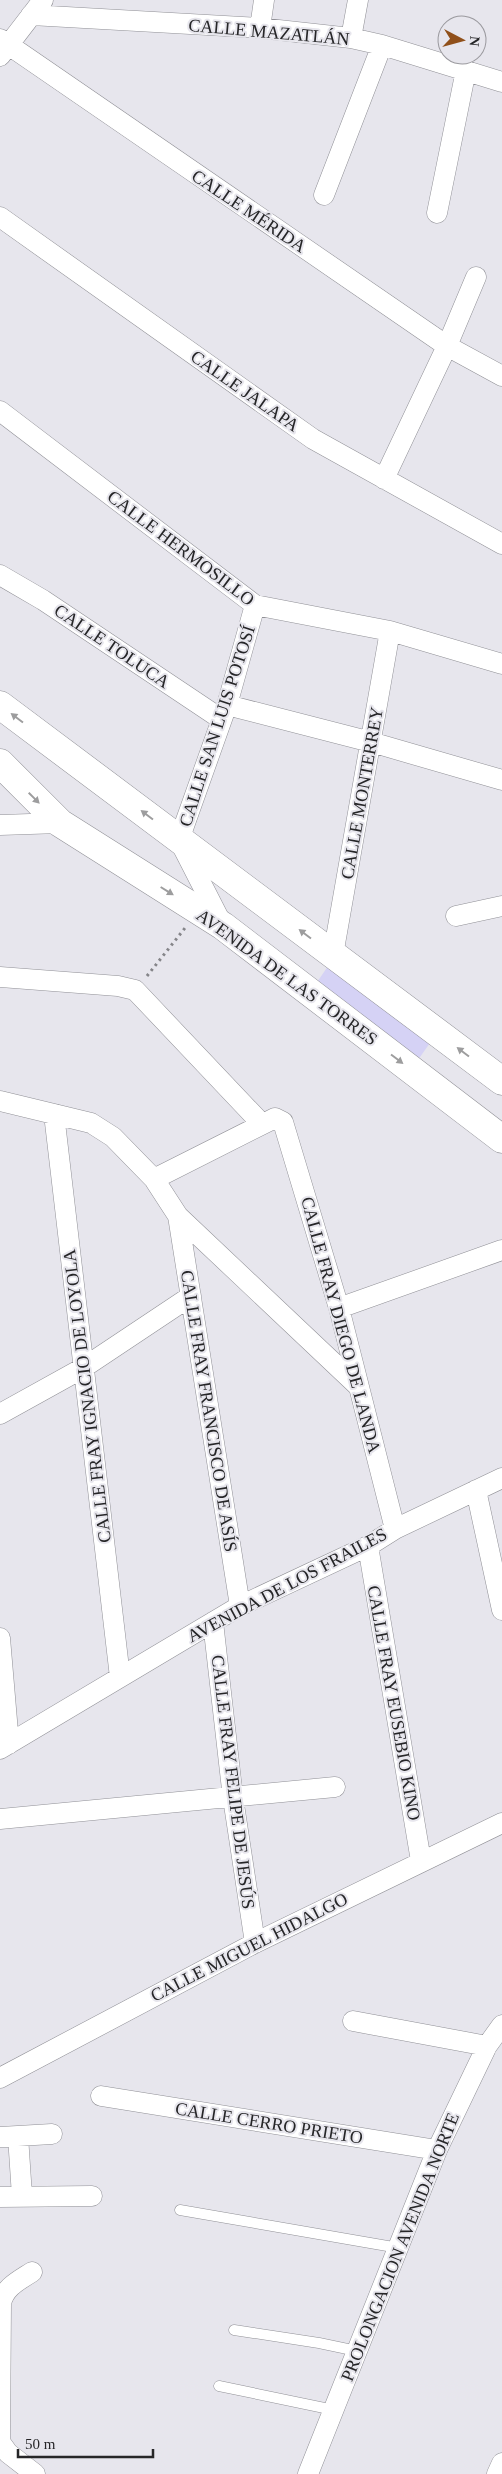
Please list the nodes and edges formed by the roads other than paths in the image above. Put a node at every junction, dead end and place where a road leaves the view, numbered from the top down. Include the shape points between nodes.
1 (43, 0) edge
2 (264, 0) edge
3 (358, 0) edge
4 (31, 15) junction
5 (260, 28) junction
6 (351, 38) junction
7 (382, 45) junction
8 (3, 47) edge
9 (466, 70) junction
10 (502, 82) edge
11 (324, 196) dead end
12 (437, 212) dead end
13 (0, 217) edge
14 (476, 277) dead end
15 (447, 346) junction
16 (502, 376) edge
17 (0, 411) edge
18 (384, 479) junction
19 (502, 544) edge
20 (0, 575) edge
21 (256, 605) junction
22 (390, 631) junction
23 (502, 664) edge
24 (0, 705) edge
25 (224, 712) junction
26 (372, 742) junction
27 (0, 763) edge
28 (502, 780) edge
29 (60, 823) junction
30 (0, 825) edge
31 (179, 840) junction
32 (502, 906) edge
33 (456, 916) dead end
34 (223, 926) junction
35 (334, 955) junction
36 (0, 977) edge
37 (502, 1081) edge
38 (0, 1101) edge
39 (54, 1114) junction
40 (262, 1124) junction
41 (502, 1139) edge
42 (154, 1178) junction
43 (178, 1216) junction
44 (502, 1250) edge
45 (191, 1296) junction
46 (339, 1308) junction
47 (83, 1368) junction
48 (358, 1386) junction
49 (0, 1414) edge
50 (502, 1478) edge
51 (476, 1490) junction
52 (395, 1528) junction
53 (368, 1546) junction
54 (240, 1606) junction
55 (502, 1610) edge
56 (213, 1622) junction
57 (0, 1638) edge
58 (120, 1677) junction
59 (4, 1747) edge
60 (335, 1787) dead end
61 (233, 1798) junction
62 (0, 1819) edge
63 (502, 1822) edge
64 (421, 1861) junction
65 (255, 1943) junction
66 (353, 2021) dead end
67 (502, 2025) edge
68 (487, 2046) junction
69 (0, 2078) edge
70 (101, 2096) dead end
71 (52, 2134) dead end
72 (9, 2137) edge
73 (438, 2150) junction
74 (22, 2196) junction
75 (92, 2196) dead end
76 (0, 2197) edge
77 (180, 2210) dead end
78 (398, 2248) junction
79 (32, 2272) dead end
80 (234, 2330) dead end
81 (357, 2352) junction
82 (219, 2386) dead end
83 (334, 2410) junction
84 (502, 2463) edge
85 (35, 2474) edge
86 (308, 2474) edge
87 (498, 2474) edge

1 - 4 street
2 - 5 street
3 - 6 street
4 - 5 street, CALLE MAZATLÁN
4 - 8 street
5 - 6 street, CALLE MAZATLÁN
6 - 7 street, CALLE MAZATLÁN
7 - 9 street, CALLE MAZATLÁN
7 - 11 street
8 - 15 street, CALLE MÉRIDA
9 - 10 street, CALLE MAZATLÁN
9 - 12 street
13 - 18 street, CALLE JALAPA via 313,439
14 - 15 street
15 - 16 street, CALLE MÉRIDA
15 - 18 street
17 - 21 street, CALLE HERMOSILLO
18 - 19 street, CALLE JALAPA
20 - 25 street, CALLE TOLUCA
21 - 22 street, CALLE HERMOSILLO
21 - 25 street, CALLE SAN LUIS POTOSÍ
22 - 23 street, CALLE HERMOSILLO
22 - 26 street, CALLE MONTERREY
31 -> 24 street
25 - 26 street, CALLE TOLUCA
25 - 31 street, CALLE SAN LUIS POTOSÍ
26 - 28 street, CALLE TOLUCA
26 - 35 street, CALLE MONTERREY
27 -> 29 street, AVENIDA DE LAS TORRES
29 - 30 street
29 -> 34 street, AVENIDA DE LAS TORRES
31 - 34 street, CALLE SAN LUIS POTOSÍ
35 -> 31 street
32 - 33 street
34 -> 41 street, AVENIDA DE LAS TORRES
37 -> 35 street
36 - 40 street via 136,990
38 - 39 street
39 - 42 street via 103,1129
39 - 47 street, CALLE FRAY IGNACIO DE LOYOLA
40 - 42 street
40 - 46 street, CALLE FRAY DIEGO DE LANDA via 275,1118 283,1122
42 - 43 street
43 - 45 street, CALLE FRAY FRANCISCO DE ASÍS
43 - 48 street
44 - 46 street
45 - 47 street
45 - 54 street, CALLE FRAY FRANCISCO DE ASÍS
46 - 48 street, CALLE FRAY DIEGO DE LANDA
47 - 49 street
47 - 58 street, CALLE FRAY IGNACIO DE LOYOLA
48 - 52 street, CALLE FRAY DIEGO DE LANDA
50 - 51 street, AVENIDA DE LOS FRAILES
51 - 52 street, AVENIDA DE LOS FRAILES
51 - 55 street
52 - 53 street, AVENIDA DE LOS FRAILES
53 - 54 street, AVENIDA DE LOS FRAILES
53 - 64 street, CALLE FRAY EUSEBIO KINO
54 - 56 street, AVENIDA DE LOS FRAILES
56 - 58 street, AVENIDA DE LOS FRAILES
56 - 61 street, CALLE FRAY FELIPE DE JESÚS
57 - 59 street
58 - 59 street, AVENIDA DE LOS FRAILES
60 - 61 street
61 - 62 street
61 - 65 street, CALLE FRAY FELIPE DE JESÚS
63 - 64 street, CALLE MIGUEL HIDALGO
64 - 65 street, CALLE MIGUEL HIDALGO
65 - 69 street, CALLE MIGUEL HIDALGO
66 - 68 street
67 - 68 street, PROLONGACION AVENIDA NORTE
68 - 73 street, PROLONGACION AVENIDA NORTE
70 - 73 street, CALLE CERRO PRIETO
71 - 72 street
72 - 74 street
73 - 78 street, PROLONGACION AVENIDA NORTE
74 - 75 street
74 - 76 street
77 - 78 lane
78 - 81 street, PROLONGACION AVENIDA NORTE
79 - 85 street via 11,2286 1,2304 0,2442 8,2453
80 - 81 lane
81 - 83 street, PROLONGACION AVENIDA NORTE
82 - 83 lane
83 - 86 street, PROLONGACION AVENIDA NORTE
84 - 87 street

